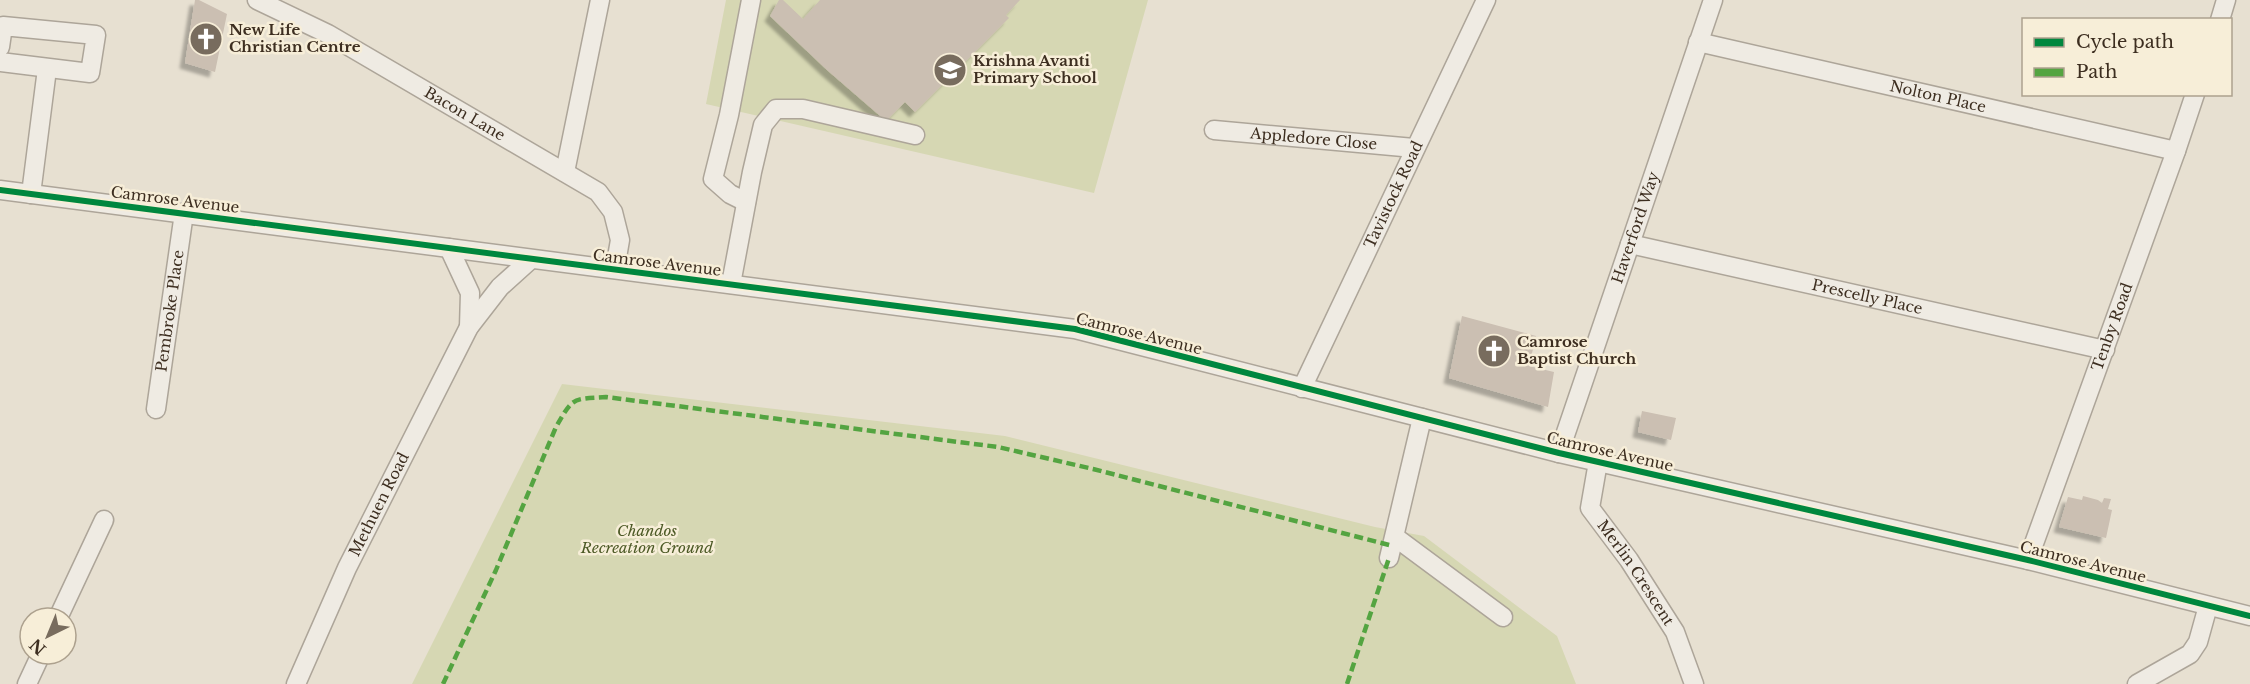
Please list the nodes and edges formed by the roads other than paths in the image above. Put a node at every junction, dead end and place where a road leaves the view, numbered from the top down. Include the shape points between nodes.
1 (257, 0) edge
2 (600, 0) edge
3 (751, 0) edge
4 (1486, 0) edge
5 (1713, 0) edge
6 (2226, 0) edge
7 (2221, 18) edge
8 (1698, 42) junction
9 (0, 47) edge
10 (0, 62) edge
11 (47, 69) junction
12 (2194, 96) edge
13 (1214, 130) dead end
14 (915, 135) dead end
15 (1414, 148) junction
16 (2176, 151) junction
17 (565, 172) junction
18 (0, 190) edge
19 (31, 194) junction
20 (746, 201) junction
21 (184, 213) junction
22 (1630, 244) junction
23 (449, 248) junction
24 (530, 260) junction
25 (615, 269) junction
26 (731, 284) junction
27 (469, 327) junction
28 (2105, 351) junction
29 (1302, 388) junction
30 (156, 409) dead end
31 (1422, 418) junction
32 (1559, 453) junction
33 (1598, 462) junction
34 (104, 520) dead end
35 (1395, 537) junction
36 (1389, 558) dead end
37 (2028, 560) junction
38 (64, 606) edge
39 (2208, 606) junction
40 (2250, 616) edge
41 (1503, 617) dead end
42 (35, 666) edge
43 (27, 684) edge
44 (296, 684) edge
45 (1694, 684) edge
46 (2137, 684) edge

1 - 17 street, Bacon Lane via 328,34
2 - 17 street
3 - 20 street via 713,179 730,194
4 - 15 street, Tavistock Road
5 - 8 street, Haverford Way
6 - 7 street
8 - 16 street, Nolton Place
8 - 22 street, Haverford Way
9 - 11 street via 3,26 96,36 90,73
10 - 11 street
11 - 19 street
12 - 16 street, Tenby Road
13 - 15 street, Appledore Close
14 - 20 street via 803,109 776,109 763,125
15 - 29 street, Tavistock Road
16 - 28 street, Tenby Road
17 - 25 street, Bacon Lane via 598,192 613,212 620,240
18 - 19 street, Camrose Avenue
19 - 21 street, Camrose Avenue
20 - 26 street
21 - 23 street, Camrose Avenue
21 - 30 street, Pembroke Place
22 - 28 street, Prescelly Place
22 - 32 street, Haverford Way
23 - 24 street, Camrose Avenue
23 - 27 street, Methuen Road via 470,293
24 - 25 street, Camrose Avenue
24 - 27 street, Methuen Road via 500,287
25 - 26 street, Camrose Avenue
26 - 29 street, Camrose Avenue via 1075,329
27 - 44 street, Methuen Road via 347,568
28 - 37 street, Tenby Road
29 - 31 street, Camrose Avenue
31 - 32 street, Camrose Avenue
31 - 35 street
32 - 33 street, Camrose Avenue
33 - 37 street, Camrose Avenue
33 - 45 street, Merlin Crescent via 1590,508 1675,632
34 - 38 street
35 - 36 street
35 - 41 street
37 - 39 street, Camrose Avenue
39 - 40 street, Camrose Avenue
39 - 46 street via 2198,642 2190,654
42 - 43 street

